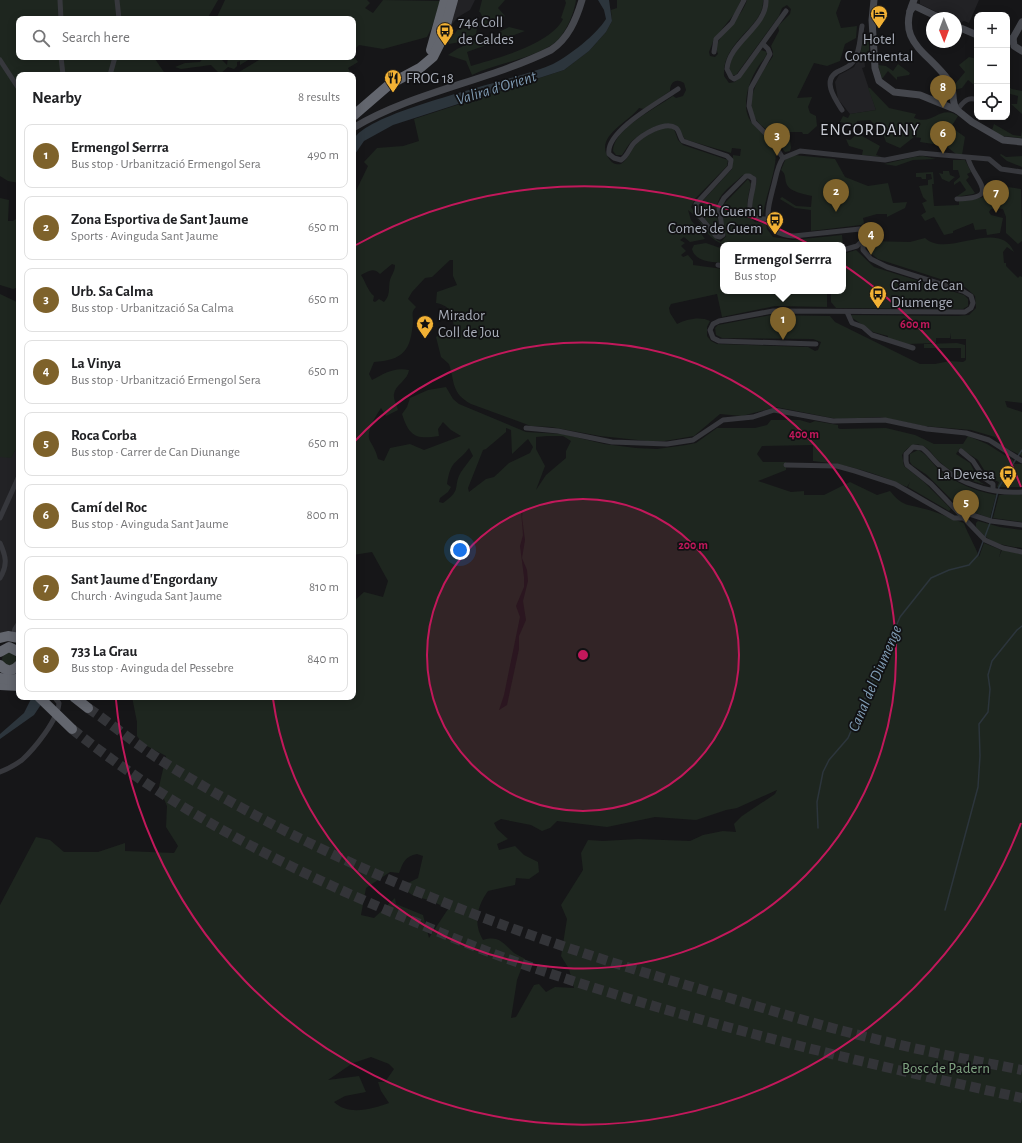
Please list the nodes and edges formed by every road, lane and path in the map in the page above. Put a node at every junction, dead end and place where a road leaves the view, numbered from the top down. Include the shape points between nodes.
1 (60, 0) edge
2 (117, 0) edge
3 (445, 0) edge
4 (452, 0) edge
5 (582, 0) edge
6 (744, 0) edge
7 (766, 0) edge
8 (874, 0) edge
9 (914, 0) edge
10 (786, 11) dead end
11 (909, 11) junction
12 (927, 12) edge
13 (61, 16) edge
14 (119, 16) edge
15 (1022, 22) edge
16 (862, 26) dead end
17 (962, 29) edge
18 (974, 34) edge
19 (1010, 41) edge
20 (763, 44) junction
21 (1022, 51) edge
22 (714, 52) dead end
23 (0, 60) edge
24 (61, 60) edge
25 (114, 60) edge
26 (63, 72) edge
27 (111, 72) edge
28 (409, 73) junction
29 (16, 84) edge
30 (678, 89) dead end
31 (952, 98) junction
32 (974, 100) edge
33 (943, 104) junction
34 (842, 110) dead end
35 (957, 110) junction
36 (356, 113) edge
37 (356, 126) edge
38 (1022, 142) edge
39 (783, 158) junction
40 (968, 158) junction
41 (1022, 172) edge
42 (957, 199) dead end
43 (768, 220) junction
44 (862, 241) junction
45 (846, 249) edge
46 (847, 312) junction
47 (816, 344) dead end
48 (913, 348) dead end
49 (526, 428) dead end
50 (961, 451) dead end
51 (1019, 460) edge
52 (786, 465) dead end
53 (16, 483) edge
54 (996, 491) junction
55 (1022, 492) edge
56 (956, 510) junction
57 (0, 518) edge
58 (964, 518) junction
59 (980, 518) junction
60 (1022, 525) edge
61 (971, 527) junction
62 (0, 543) edge
63 (1022, 552) edge
64 (0, 578) edge
65 (16, 637) edge
66 (0, 638) edge
67 (16, 650) edge
68 (0, 652) edge
69 (2, 673) edge
70 (16, 676) edge
71 (16, 676) edge
72 (0, 685) edge
73 (42, 700) edge
74 (56, 700) edge
75 (78, 700) edge
76 (88, 708) tunnel mouth
77 (72, 729) tunnel mouth
78 (0, 772) edge

1 - 13 street
2 - 14 street
3 - 28 highway via 431,50
4 - 28 highway via 437,51 427,63
5 - 37 main road via 571,28 559,45 551,50 488,76 380,113
6 - 22 street via 732,23 716,39
7 - 20 street via 759,20 730,56 727,69 729,76 734,79 739,76
8 - 33 main road via 872,27 875,68 879,81 894,92 916,94
9 - 11 main road
10 - 20 street
11 - 12 main road via 914,6
11 - 31 main road via 907,25 914,43 950,81
15 - 19 main road
16 - 34 street via 858,53 853,62 831,78 830,88
17 - 18 main road
19 - 21 main road
20 - 39 street via 770,54 751,88 749,106 754,122 770,138
23 - 29 street
24 - 26 street
25 - 27 street
28 - 36 highway via 390,84
30 - 43 street via 620,130 610,142 609,154 621,160 637,140 659,128 669,125 674,127 683,141 722,154 731,160 730,167 696,204 696,213 716,236 723,235 718,211 720,203 746,176 754,178 749,204 752,214 758,219
31 - 33 main road
31 - 35 main road
32 - 35 street via 964,101
33 - 35 main road
35 - 38 main road via 1003,140
39 - 40 street via 793,152 880,160 892,160 916,153
39 - 43 street via 777,172
40 - 41 street via 989,159 1001,168
40 - 42 street via 983,190 976,196
43 - 44 street via 774,230 786,235 858,229 862,234
44 - 45 street via 857,246
44 - 46 street via 865,252 877,263 963,292 971,296 973,306 965,312
46 - 47 street via 766,312 719,321 713,324 710,330 713,338 719,341
46 - 48 street via 852,323 863,327 872,335
49 - 51 street via 558,431 612,442 667,444 693,440 723,420 753,417 774,410 833,421 885,420 927,429 966,433 989,440
50 - 54 street via 973,460
52 - 58 street via 837,466 855,471 895,484 954,518
53 - 57 street
54 - 55 street
54 - 56 street via 965,482 950,473 922,448 913,447 906,458 907,465 931,484
56 - 58 street
56 - 59 street
58 - 61 street
59 - 60 street
59 - 61 street via 974,521
61 - 63 street via 985,540 1003,548
62 - 64 street via 6,556
65 - 66 highway
67 - 68 highway via 7,648
69 - 70 highway, bridge via 11,680
71 - 72 highway
73 - 77 highway, bridge
74 - 78 street via 59,708 32,749 21,760
75 - 76 highway

